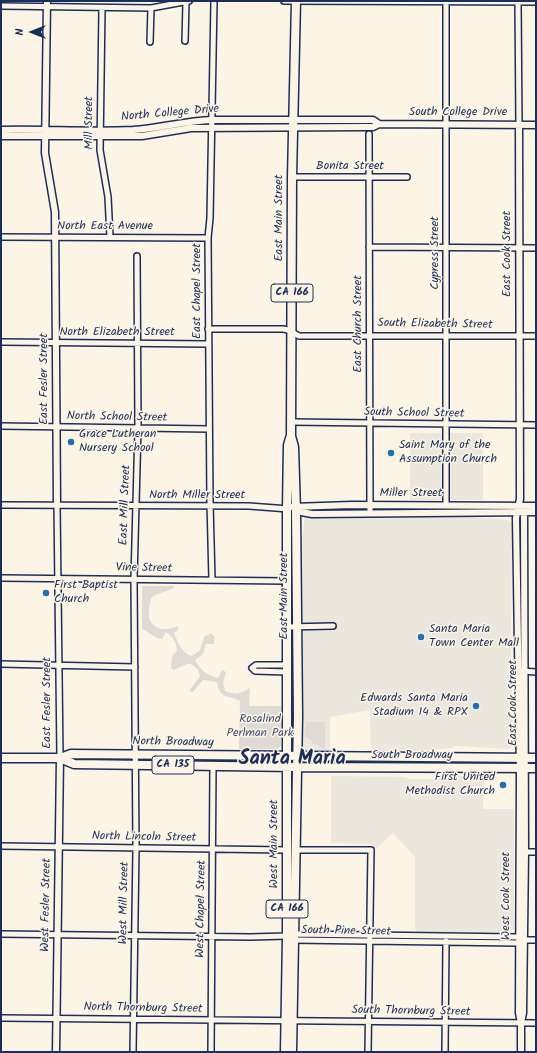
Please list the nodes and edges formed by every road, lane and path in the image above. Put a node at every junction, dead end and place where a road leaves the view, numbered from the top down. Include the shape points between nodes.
1 (188, 1) edge
2 (214, 1) edge
3 (284, 1) edge
4 (292, 1) edge
5 (296, 1) edge
6 (446, 1) edge
7 (518, 2) junction
8 (536, 2) edge
9 (176, 3) edge
10 (47, 4) edge
11 (96, 4) edge
12 (1, 6) edge
13 (102, 8) junction
14 (150, 8) junction
15 (185, 41) dead end
16 (150, 42) dead end
17 (212, 120) junction
18 (293, 124) junction
19 (446, 124) junction
20 (519, 125) junction
21 (536, 125) edge
22 (212, 127) junction
23 (1, 130) edge
24 (45, 132) junction
25 (100, 133) junction
26 (369, 134) dead end
27 (1, 136) edge
28 (292, 177) junction
29 (369, 177) junction
30 (407, 177) dead end
31 (56, 236) junction
32 (1, 237) edge
33 (110, 237) junction
34 (208, 238) junction
35 (369, 247) junction
36 (446, 248) junction
37 (519, 248) junction
38 (536, 248) edge
39 (137, 256) dead end
40 (208, 329) junction
41 (290, 331) junction
42 (369, 335) junction
43 (446, 335) junction
44 (519, 336) junction
45 (536, 336) edge
46 (1, 342) edge
47 (56, 342) junction
48 (137, 342) junction
49 (208, 344) junction
50 (291, 422) junction
51 (370, 424) junction
52 (446, 424) junction
53 (520, 425) junction
54 (536, 425) edge
55 (1, 426) edge
56 (56, 427) junction
57 (138, 428) junction
58 (209, 429) junction
59 (291, 435) junction
60 (1, 505) edge
61 (57, 505) junction
62 (370, 505) junction
63 (446, 505) junction
64 (136, 506) junction
65 (520, 506) junction
66 (536, 506) edge
67 (211, 507) junction
68 (287, 508) junction
69 (296, 509) junction
70 (516, 512) junction
71 (524, 512) junction
72 (536, 512) edge
73 (370, 513) junction
74 (1, 578) edge
75 (58, 578) junction
76 (134, 579) junction
77 (212, 580) junction
78 (287, 581) junction
79 (517, 590) junction
80 (524, 590) junction
81 (287, 626) junction
82 (297, 626) junction
83 (333, 626) dead end
84 (1, 664) edge
85 (59, 665) junction
86 (135, 667) junction
87 (287, 668) junction
88 (518, 671) junction
89 (525, 672) junction
90 (536, 672) edge
91 (136, 755) junction
92 (287, 757) junction
93 (297, 757) junction
94 (1, 758) edge
95 (60, 758) junction
96 (522, 758) junction
97 (536, 758) edge
98 (136, 764) junction
99 (213, 766) junction
100 (287, 767) junction
101 (296, 767) junction
102 (522, 768) junction
103 (536, 768) edge
104 (287, 805) junction
105 (1, 846) edge
106 (58, 847) junction
107 (136, 848) junction
108 (213, 849) junction
109 (287, 850) junction
110 (296, 850) junction
111 (522, 852) junction
112 (536, 852) edge
113 (294, 892) junction
114 (1, 934) edge
115 (57, 934) junction
116 (134, 935) junction
117 (369, 935) junction
118 (210, 936) junction
119 (446, 936) junction
120 (291, 937) junction
121 (518, 940) junction
122 (525, 940) junction
123 (536, 940) edge
124 (369, 942) junction
125 (446, 943) junction
126 (1, 1018) edge
127 (56, 1018) junction
128 (133, 1019) junction
129 (211, 1020) junction
130 (289, 1021) junction
131 (368, 1022) junction
132 (445, 1022) junction
133 (521, 1023) junction
134 (536, 1024) edge
135 (56, 1052) edge
136 (132, 1052) edge
137 (211, 1052) edge
138 (285, 1052) edge
139 (292, 1052) edge
140 (368, 1052) edge
141 (445, 1052) edge
142 (521, 1052) edge

1 - 9 street
1 - 15 street
2 - 17 street, East Chapel Street
3 - 4 street
4 - 5 street
5 - 6 street
5 - 18 main road, East Main Street / CA 166
6 - 7 street
6 - 19 street, Cypress Street
7 - 8 street
7 - 20 street, East Cook Street
9 - 14 street
10 - 11 street
10 - 12 street
10 - 24 street, East Fesler Street
11 - 13 street
13 - 14 street
13 - 25 street, Mill Street
14 - 16 street
17 - 18 street, North College Drive
17 - 22 street, East Chapel Street
17 - 25 street, North College Drive
18 - 19 street, South College Drive via 373,127 379,124
18 - 22 street, North College Drive
18 - 28 main road, East Main Street / CA 166
19 - 20 street, South College Drive
19 - 36 street, Cypress Street
20 - 21 street, South College Drive
20 - 37 street, East Cook Street
22 - 25 street, North College Drive via 142,136
22 - 34 street, East Chapel Street
23 - 24 street, North College Drive
24 - 25 street, North College Drive
24 - 27 street, North College Drive
24 - 31 street, East Fesler Street
25 - 33 street, Mill Street via 101,167 108,197
26 - 29 street, East Church Street
28 - 29 street, Bonita Street
28 - 41 main road, East Main Street / CA 166
29 - 30 street, Bonita Street
29 - 35 street, East Church Street
31 - 32 street, North East Avenue
31 - 33 street, North East Avenue
31 - 47 street, East Fesler Street
33 - 34 street, North East Avenue
34 - 40 street, East Chapel Street
35 - 36 street
35 - 42 street, East Church Street
36 - 37 street
36 - 43 street, Cypress Street
37 - 38 street
37 - 44 street, East Cook Street
39 - 48 street, East Mill Street
40 - 41 street
40 - 49 street, East Chapel Street
41 - 42 street, South Elizabeth Street via 299,336
41 - 50 main road, East Main Street / CA 166
42 - 43 street, South Elizabeth Street
42 - 51 street, East Church Street
43 - 44 street, South Elizabeth Street
43 - 52 street, Cypress Street
44 - 45 street, South Elizabeth Street
44 - 53 street, East Cook Street
46 - 47 street, North Elizabeth Street
47 - 48 street, North Elizabeth Street
47 - 56 street, East Fesler Street
48 - 49 street, North Elizabeth Street
48 - 57 street, East Mill Street
49 - 58 street, East Chapel Street
50 - 51 street, South School Street
50 - 59 main road, East Main Street / CA 166
51 - 52 street, South School Street
51 - 62 street, East Church Street
52 - 53 street, South School Street
52 - 63 street, Cypress Street
53 - 54 street, South School Street
53 - 65 street, East Cook Street
55 - 56 street, North School Street
56 - 57 street, North School Street
56 - 61 street, East Fesler Street
57 - 58 street, North School Street
57 - 64 street, East Mill Street
58 - 67 street, East Chapel Street
59 - 68 main road, East Main Street / CA 166 via 288,445
59 - 69 main road, East Main Street / CA 166 via 294,448
60 - 61 street, North Miller Street
61 - 64 street, North Miller Street
61 - 75 street, East Fesler Street
62 - 63 street, Miller Street
62 - 69 street, Miller Street
62 - 73 street, East Church Street
63 - 65 street, Miller Street
64 - 67 street, North Miller Street
64 - 76 street, East Mill Street
65 - 66 street, Miller Street
65 - 70 street
65 - 71 street
67 - 68 street, North Miller Street
67 - 77 street, East Chapel Street
68 - 69 street, Miller Street
68 - 78 main road, East Main Street / CA 166
69 - 73 street, Miller Street via 312,514
69 - 82 main road, East Main Street / CA 166
70 - 71 street, Miller Street
70 - 73 street, Miller Street
70 - 79 street, East Cook Street
71 - 72 street, Miller Street
71 - 80 street, East Cook Street
74 - 75 street, Vine Street
75 - 76 street, Vine Street
75 - 85 street, East Fesler Street
76 - 77 street, Vine Street
76 - 86 street, East Mill Street
77 - 78 street, Vine Street
78 - 81 main road, East Main Street / CA 166
79 - 80 street
79 - 88 street, East Cook Street
80 - 89 street, East Cook Street
81 - 82 street
81 - 87 main road, East Main Street / CA 166
82 - 83 street
82 - 93 main road, East Main Street / CA 166
84 - 85 street
85 - 86 street
85 - 95 street, East Fesler Street
86 - 91 street, East Mill Street
87 - 87 street via 256,665 252,668 255,671
87 - 92 main road, East Main Street / CA 166
88 - 89 street
88 - 96 street, East Cook Street
89 - 90 street
89 - 96 street, East Cook Street
91 - 92 main road, North Broadway / CA 135
91 - 95 main road, North Broadway / CA 135 via 71,754
91 - 98 street, West Mill Street
92 - 93 main road, South Broadway / CA 135
92 - 100 main road, West Main Street / CA 166
93 - 96 main road, South Broadway / CA 135
93 - 101 main road, West Main Street / CA 166
94 - 95 main road, North Broadway / CA 135
95 - 98 main road, North Broadway / CA 135 via 74,764
95 - 106 street, West Fesler Street
96 - 97 main road, South Broadway / CA 135
96 - 102 street, West Cook Street
98 - 99 main road, North Broadway / CA 135
98 - 107 street, West Mill Street
99 - 100 main road, North Broadway / CA 135
99 - 108 street, West Chapel Street
100 - 101 main road, South Broadway / CA 135
100 - 104 main road, West Main Street / CA 166
101 - 102 main road, South Broadway / CA 135
101 - 110 main road, West Main Street / CA 166
102 - 103 main road, South Broadway / CA 135
102 - 111 street, West Cook Street
104 - 109 main road, West Main Street / CA 166
104 - 110 main road via 291,846
105 - 106 street, North Lincoln Street
106 - 107 street, North Lincoln Street
106 - 115 street, West Fesler Street
107 - 108 street, North Lincoln Street
107 - 116 street, West Mill Street
108 - 109 street, North Lincoln Street
108 - 118 street, West Chapel Street
109 - 113 main road via 291,855
109 - 120 main road, West Main Street / CA 166
110 - 113 main road, West Main Street / CA 166
110 - 117 street via 370,850
111 - 112 street
111 - 121 street, West Cook Street
111 - 122 street, West Cook Street
113 - 120 main road, West Main Street / CA 166
114 - 115 street
115 - 116 street
115 - 127 street, West Fesler Street
116 - 118 street
116 - 128 street, West Mill Street
117 - 119 street, South Pine Street
117 - 120 street, South Pine Street
117 - 124 street
118 - 120 street
118 - 129 street, West Chapel Street
119 - 121 street, South Pine Street
119 - 125 street
120 - 124 street, South Pine Street
120 - 130 main road, West Main Street / CA 166
121 - 122 street, South Pine Street
121 - 125 street, South Pine Street
121 - 133 street, West Cook Street
122 - 123 street, South Pine Street
122 - 133 street, West Cook Street
124 - 125 street, South Pine Street
124 - 131 street
125 - 132 street
126 - 127 street, North Thornburg Street
127 - 128 street, North Thornburg Street
127 - 135 street, West Fesler Street
128 - 129 street, North Thornburg Street
128 - 136 street, West Mill Street
129 - 130 street, North Thornburg Street
129 - 137 street, West Chapel Street
130 - 131 street, South Thornburg Street
130 - 138 main road, West Main Street / CA 166
130 - 139 main road, West Main Street / CA 166
131 - 132 street, South Thornburg Street
131 - 140 street
132 - 133 street, South Thornburg Street
132 - 141 street
133 - 134 street, South Thornburg Street
133 - 142 street, West Cook Street

